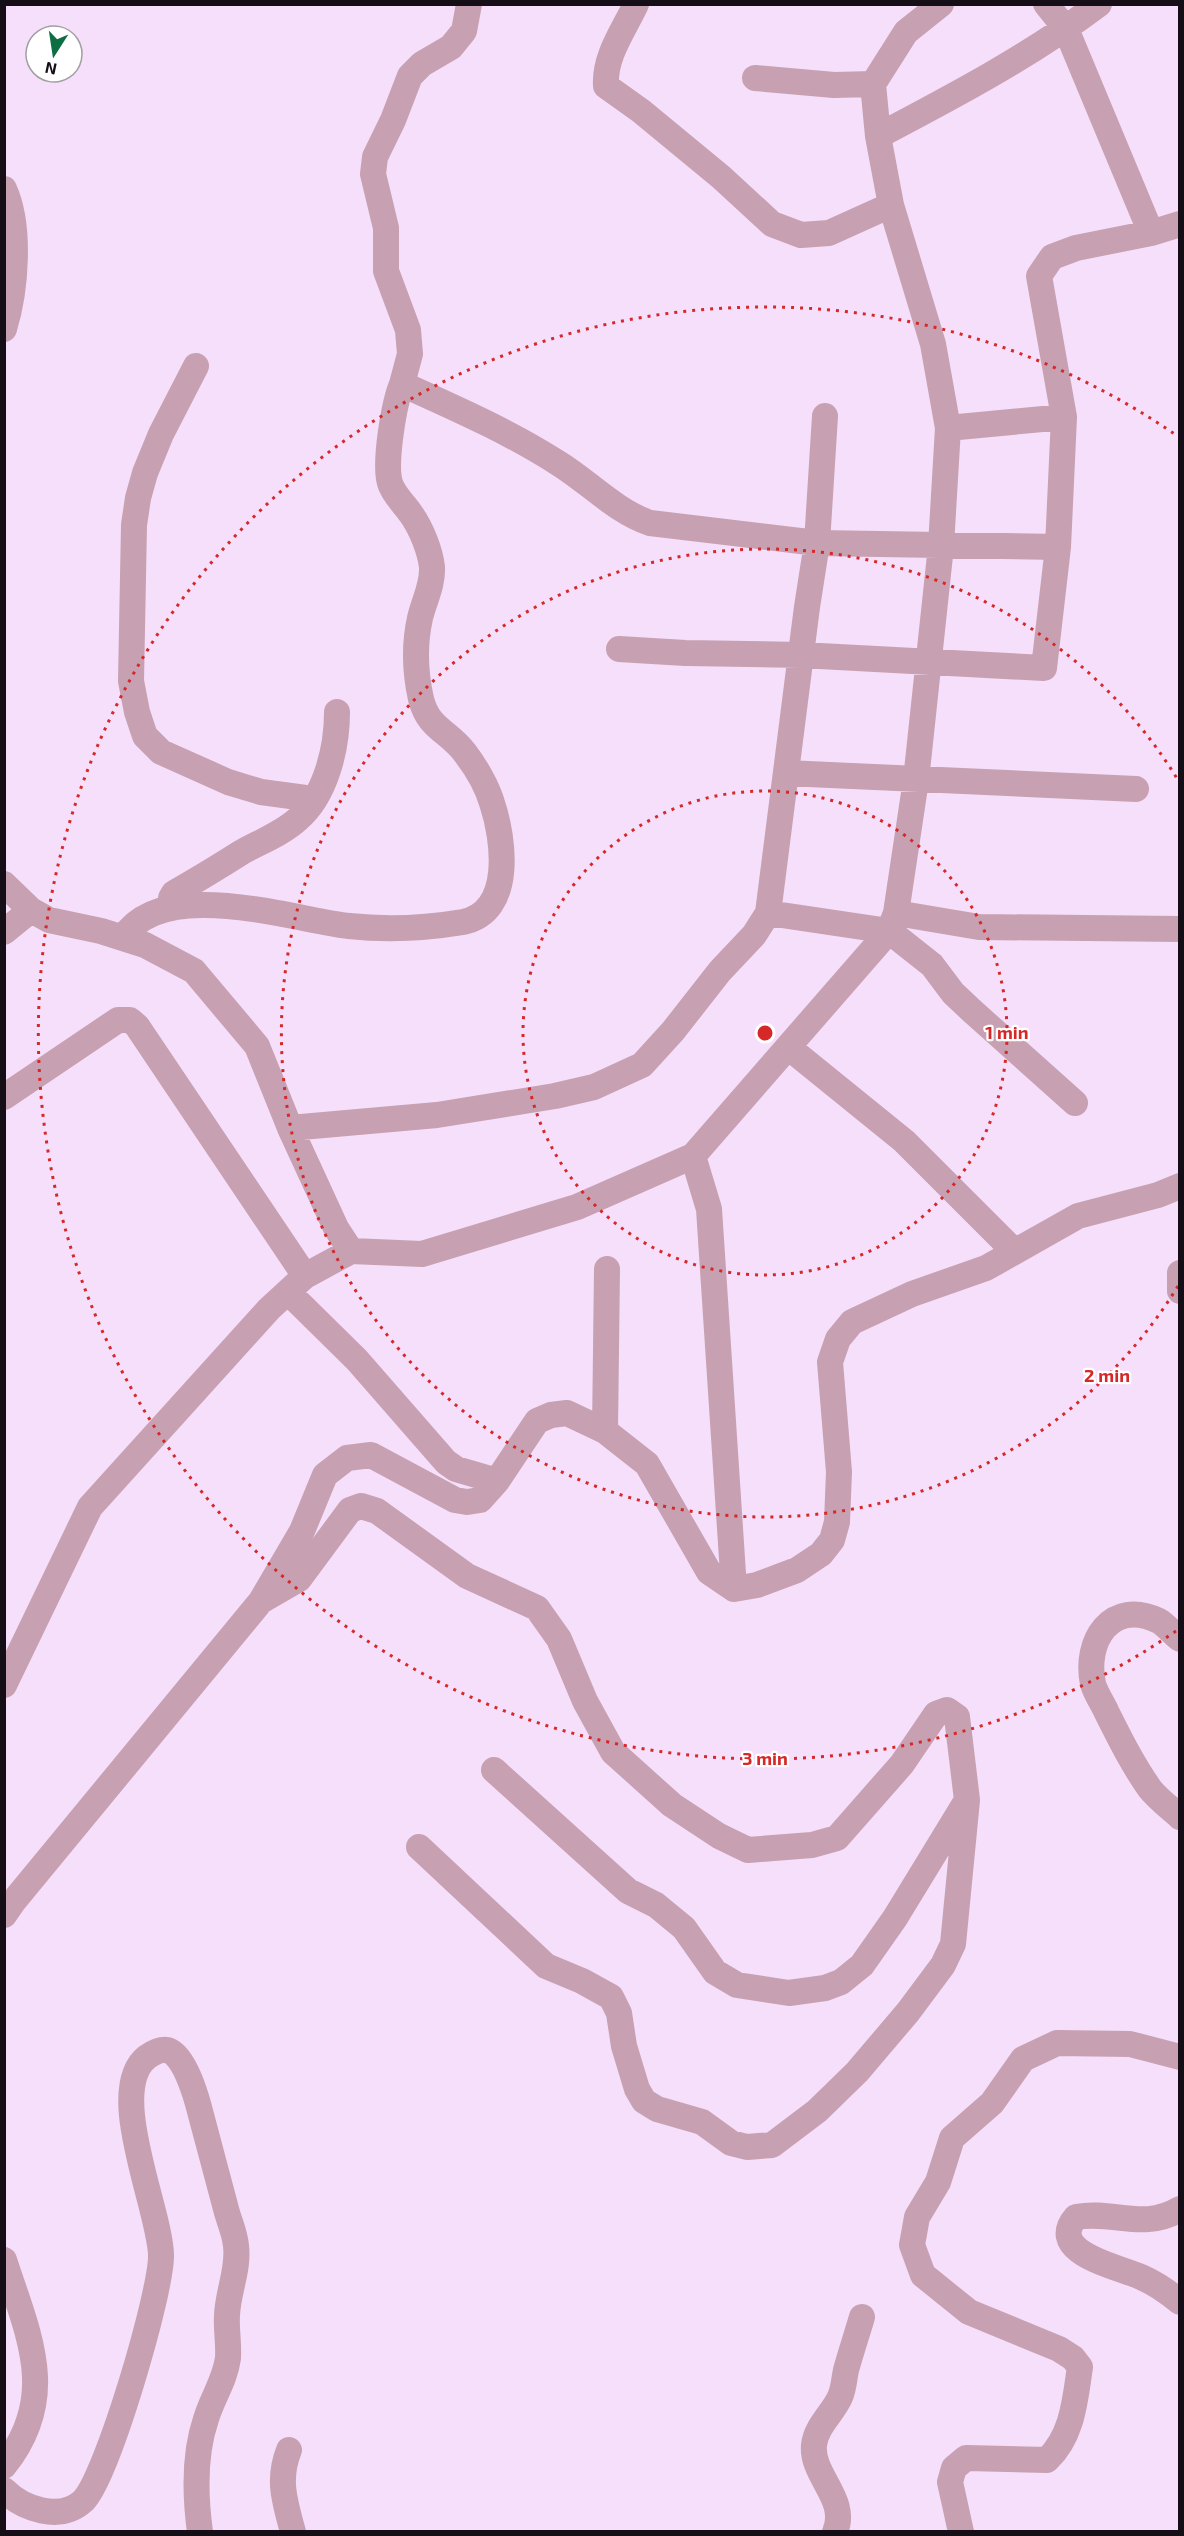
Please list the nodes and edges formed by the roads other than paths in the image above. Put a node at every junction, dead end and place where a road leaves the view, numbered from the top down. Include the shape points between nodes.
1 (469, 4) edge
2 (636, 4) edge
3 (941, 4) edge
4 (1046, 4) edge
5 (1099, 4) edge
6 (1066, 29) junction
7 (755, 78) dead end
8 (873, 84) junction
9 (878, 136) junction
10 (4, 189) edge
11 (891, 205) junction
12 (1179, 224) edge
13 (1151, 233) junction
14 (4, 329) edge
15 (196, 366) dead end
16 (402, 384) junction
17 (825, 416) dead end
18 (1064, 417) junction
19 (948, 428) junction
20 (817, 543) junction
21 (941, 546) junction
22 (1058, 547) junction
23 (619, 649) dead end
24 (801, 655) junction
25 (928, 662) junction
26 (336, 712) dead end
27 (786, 773) junction
28 (916, 780) junction
29 (1136, 789) dead end
30 (314, 799) junction
31 (4, 884) edge
32 (174, 906) junction
33 (31, 910) junction
34 (768, 913) junction
35 (892, 922) junction
36 (1179, 928) edge
37 (4, 932) edge
38 (123, 938) junction
39 (788, 1047) junction
40 (4, 1097) edge
41 (1076, 1103) dead end
42 (290, 1128) junction
43 (693, 1155) junction
44 (1179, 1186) edge
45 (351, 1251) junction
46 (1014, 1251) junction
47 (606, 1269) dead end
48 (1179, 1273) edge
49 (297, 1284) junction
50 (1179, 1291) edge
51 (605, 1431) junction
52 (497, 1481) junction
53 (734, 1589) junction
54 (261, 1601) junction
55 (1179, 1639) edge
56 (4, 1685) edge
57 (494, 1770) dead end
58 (968, 1800) junction
59 (1179, 1818) edge
60 (419, 1847) dead end
61 (4, 1915) edge
62 (1179, 2056) edge
63 (1179, 2209) edge
64 (4, 2260) edge
65 (1179, 2302) edge
66 (862, 2317) dead end
67 (289, 2450) dead end
68 (4, 2466) edge
69 (4, 2490) edge
70 (47, 2511) junction
71 (74, 2532) edge
72 (200, 2532) edge
73 (293, 2532) edge
74 (835, 2532) edge
75 (961, 2532) edge

1 - 16 street via 464,31 451,47 410,76 375,157 373,174 386,228 386,271 408,330 410,354
2 - 11 street via 610,56 606,86 721,177 772,224 801,235 830,233
3 - 8 street via 906,32
4 - 6 street
5 - 6 street
6 - 9 street via 983,81
6 - 13 street
7 - 8 street
8 - 9 street
9 - 11 street
10 - 14 street via 9,199 14,252 11,300
11 - 19 street via 933,344
12 - 13 street
13 - 18 street via 1076,248 1052,257 1039,276
15 - 30 street via 161,434 145,473 137,507 131,681 137,712 146,736 161,752 261,792
16 - 20 street via 527,444 638,519
16 - 32 street via 389,452 390,483 412,516 432,567 417,636 417,678 426,716 466,753 492,801 499,830 501,878 496,897 474,919 392,928 346,926 249,909
17 - 20 street
18 - 19 street
18 - 22 street
19 - 21 street
20 - 21 street
20 - 24 street
21 - 22 street
21 - 25 street
22 - 25 street via 1044,668
23 - 24 street
24 - 25 street
24 - 27 street
25 - 28 street
26 - 30 street via 331,758
27 - 28 street
27 - 34 street
28 - 29 street
28 - 35 street
30 - 32 street via 288,827 174,892
31 - 33 street
32 - 38 street via 141,918
33 - 37 street
33 - 38 street via 49,920
34 - 35 street
34 - 42 street via 754,935 642,1065 594,1087 437,1115
35 - 36 street via 979,927
35 - 39 street
35 - 41 street via 965,1004
38 - 42 street via 194,971 202,980 257,1046
39 - 43 street
39 - 46 street via 904,1141
40 - 49 street via 118,1020 130,1020
42 - 45 street via 336,1228
43 - 45 street via 577,1208 422,1254
43 - 53 street via 709,1209
44 - 46 street via 1158,1196 1078,1216
45 - 49 street
46 - 53 street via 986,1268 912,1294 852,1322 838,1339 830,1362 839,1472 837,1522 831,1540 821,1554 797,1570 758,1586
47 - 51 street
48 - 50 street
49 - 52 street via 446,1462 456,1469
49 - 56 street via 269,1309 90,1507
51 - 52 street via 567,1413 551,1415 537,1422
51 - 53 street via 647,1464 709,1572
52 - 54 street via 480,1500 467,1502 455,1500 371,1455 347,1458 325,1475 302,1531
54 - 58 street via 299,1579 350,1510 361,1506 377,1511 467,1576 537,1608 559,1639 585,1701 613,1752 672,1805 719,1836 748,1850 812,1845 837,1838 902,1764 936,1714 947,1710 957,1717
54 - 61 street
55 - 59 street via 1159,1622 1140,1616 1124,1617 1110,1621 1097,1636 1090,1654 1094,1686 1120,1739 1151,1790
57 - 58 street via 628,1891 656,1905 684,1928 715,1972 737,1985 789,1994 841,1982 862,1965
58 - 60 street via 957,1922 953,1944 943,1965 857,2072 817,2111 772,2145 747,2147 731,2143 702,2122 657,2109 644,2101 624,2046 619,2013 610,1997 546,1966
62 - 75 street via 1130,2044 1057,2043 1023,2059 992,2103 952,2138 938,2182 916,2217 912,2245 923,2275 969,2312 1059,2349 1080,2367 1074,2413 1059,2449 1047,2460 966,2458 954,2468 950,2482
63 - 65 street via 1150,2220 1076,2217 1069,2235 1079,2251 1140,2276
64 - 68 street via 31,2341 37,2378 26,2433
66 - 74 street via 844,2387 814,2445 817,2462 837,2506
67 - 73 street via 281,2484
69 - 70 street via 24,2505
70 - 71 street
70 - 72 street via 66,2510 83,2501 101,2470 158,2287 160,2237 131,2111 137,2070 148,2057 167,2050 178,2056 196,2092 236,2244 236,2272 227,2314 228,2356 197,2450

